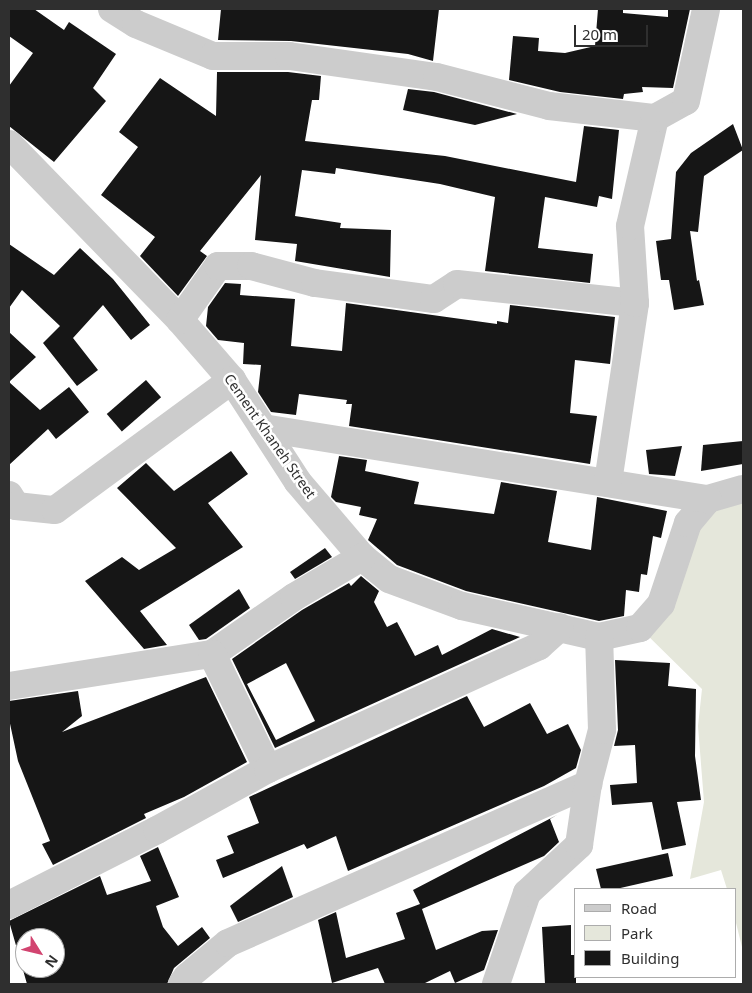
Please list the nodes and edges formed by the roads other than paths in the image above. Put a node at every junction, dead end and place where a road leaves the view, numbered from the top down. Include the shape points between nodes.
1 (112, 9) edge
2 (706, 9) edge
3 (654, 118) junction
4 (9, 144) edge
5 (635, 303) junction
6 (180, 320) junction
7 (232, 380) junction
8 (263, 428) junction
9 (608, 482) junction
10 (743, 490) edge
11 (9, 495) edge
12 (708, 499) junction
13 (362, 557) junction
14 (560, 627) junction
15 (599, 637) junction
16 (212, 654) junction
17 (9, 686) edge
18 (268, 769) junction
19 (588, 784) junction
20 (9, 905) edge
21 (182, 984) edge
22 (496, 984) edge

1 - 3 street via 136,24 213,56 289,56 437,77 549,106
2 - 3 street via 686,101
3 - 5 street via 630,226
4 - 6 street, Cement Khaneh Street
5 - 6 street via 457,284 434,299 315,283 251,266 218,266
5 - 9 street
6 - 7 street, Cement Khaneh Street
7 - 8 street, Cement Khaneh Street
7 - 11 street via 55,510 16,506
8 - 9 street
8 - 13 street, Cement Khaneh Street via 298,482
9 - 12 street
10 - 12 street
12 - 15 street, Cement Khaneh Street via 688,523 662,604 653,616 640,628
13 - 14 street, Cement Khaneh Street via 389,579 462,606
13 - 16 street via 294,597
14 - 15 street, Cement Khaneh Street
14 - 18 street via 539,646
15 - 19 street via 602,730
16 - 17 street
16 - 18 street
18 - 20 street
19 - 21 street via 228,943 186,976
19 - 22 street via 579,845 526,893

